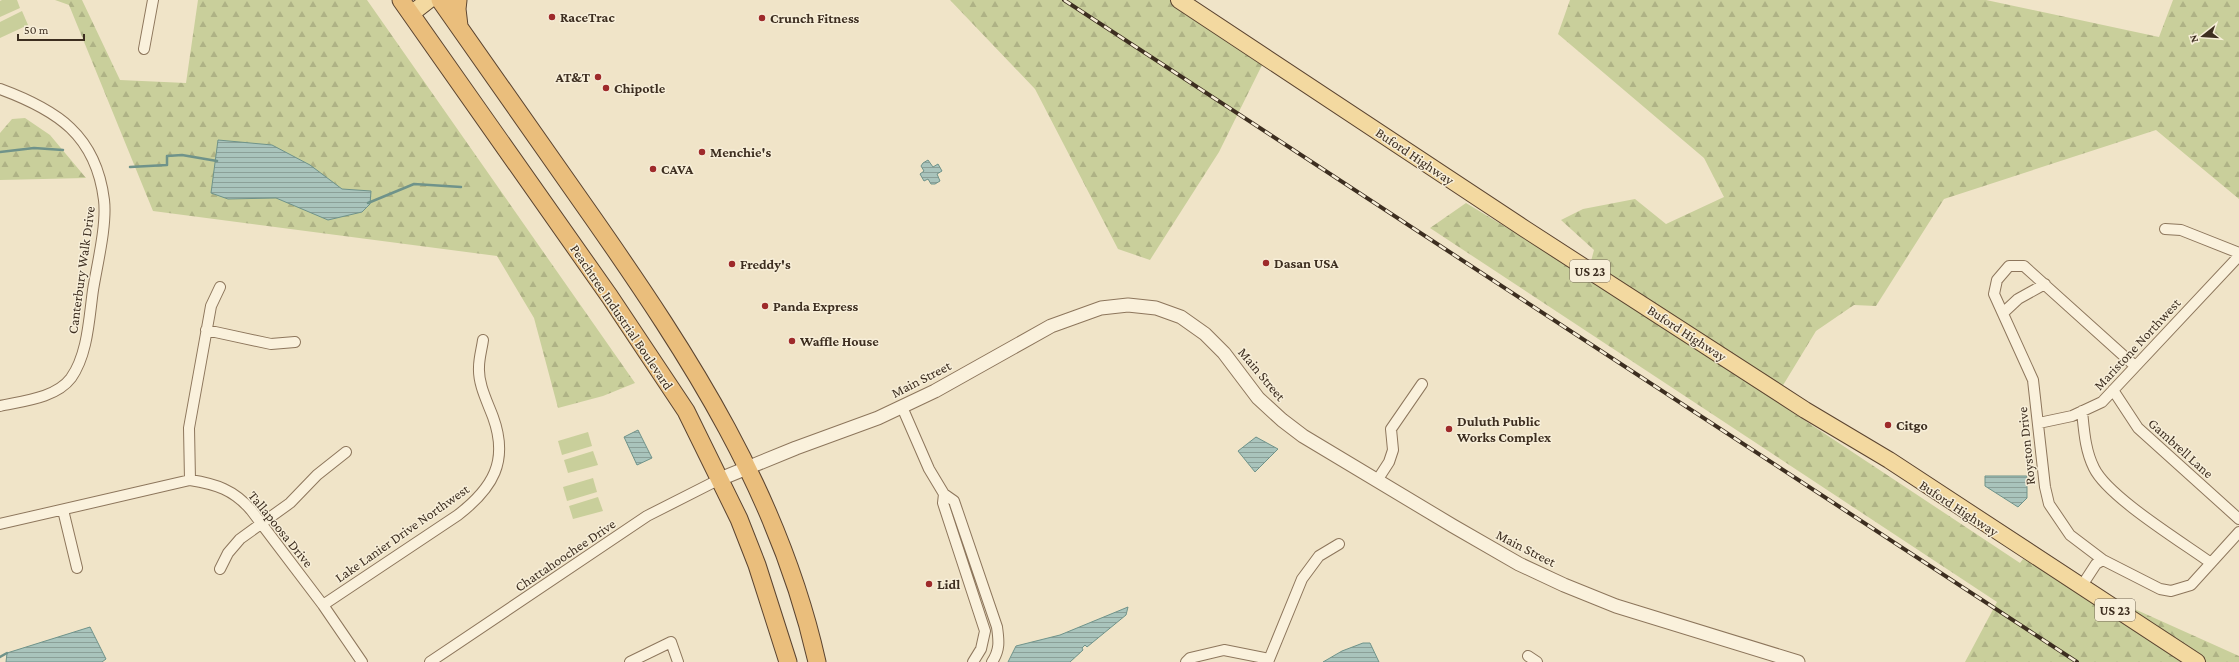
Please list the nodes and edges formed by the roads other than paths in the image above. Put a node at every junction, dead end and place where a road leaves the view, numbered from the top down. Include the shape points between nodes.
1 (154, 0) edge
2 (401, 0) edge
3 (429, 0) edge
4 (440, 0) edge
5 (458, 0) edge
6 (1180, 0) edge
7 (411, 14) junction
8 (460, 28) junction
9 (144, 49) dead end
10 (0, 89) edge
11 (2164, 229) dead end
12 (2239, 253) edge
13 (2239, 256) edge
14 (2045, 284) junction
15 (220, 287) dead end
16 (2003, 313) junction
17 (206, 330) junction
18 (483, 340) dead end
19 (295, 342) dead end
20 (2135, 366) junction
21 (1422, 384) dead end
22 (2113, 390) junction
23 (0, 406) edge
24 (902, 407) junction
25 (2082, 411) junction
26 (2039, 423) junction
27 (346, 452) dead end
28 (748, 467) junction
29 (720, 479) junction
30 (1378, 479) junction
31 (190, 480) junction
32 (944, 494) junction
33 (63, 510) junction
34 (2239, 519) edge
35 (0, 524) edge
36 (263, 524) junction
37 (2239, 532) edge
38 (1339, 544) dead end
39 (2103, 560) junction
40 (2211, 564) junction
41 (77, 568) dead end
42 (220, 569) dead end
43 (2081, 587) junction
44 (323, 605) junction
45 (1528, 656) dead end
46 (1269, 661) edge
47 (362, 662) edge
48 (430, 662) edge
49 (630, 662) edge
50 (678, 662) edge
51 (788, 662) edge
52 (817, 662) edge
53 (973, 662) edge
54 (992, 662) edge
55 (1186, 662) edge
56 (1537, 662) edge
57 (1798, 662) edge
58 (2197, 662) edge

1 - 9 street
2 - 7 highway, Peachtree Industrial Boulevard
3 - 7 main road
4 - 8 highway
5 - 8 highway
6 - 43 main road, Buford Highway / US 23 via 1525,229 1805,410 1889,460
7 - 29 highway, Peachtree Industrial Boulevard via 610,297 686,411
8 - 28 highway via 642,288 701,380
10 - 23 street, Canterbury Walk Drive via 51,111 78,134 95,165 105,201 88,322 79,363 71,378 46,395
11 - 12 street via 2181,230
13 - 20 street, Maristone Northwest
14 - 16 street via 2018,299
14 - 16 street, Royston Drive via 2024,266 2009,266 1996,280 1994,287 1994,294
14 - 20 street, Royston Drive
15 - 17 street via 210,306
16 - 26 street, Royston Drive via 2032,380
17 - 19 street via 272,344
17 - 31 street via 189,428
18 - 44 street, Lake Lanier Drive Northwest via 478,367 499,437 499,455 488,487 477,500 458,514
20 - 22 street, Maristone Northwest
21 - 30 street via 1391,429 1391,456
22 - 25 street, Maristone Northwest via 2102,402
22 - 34 street, Gambrell Lane via 2138,428
24 - 28 street, Main Street
24 - 30 street, Main Street via 1051,326 1101,308 1128,305 1156,308 1181,317 1205,334 1224,353 1258,398 1282,420 1303,436
24 - 32 street via 929,469
25 - 26 street, Maristone Northwest via 2072,416
25 - 40 street via 2085,438 2094,467 2103,483
26 - 39 street, Royston Drive via 2042,473 2049,504 2070,535
27 - 36 street
28 - 29 street, Main Street
28 - 52 highway via 786,557 810,629
29 - 48 street, Chattahoochee Drive via 647,516
29 - 51 highway, Peachtree Industrial Boulevard via 758,565
30 - 57 street, Main Street via 1487,546 1564,585 1620,607
31 - 33 street, Tallapoosa Drive
31 - 36 street, Tallapoosa Drive via 214,484 228,490 242,499
32 - 53 street via 943,503 985,631 981,649
32 - 54 street via 954,502 997,628 1000,642 997,655
33 - 35 street, Tallapoosa Drive
33 - 41 street
36 - 42 street via 240,540 228,553
36 - 44 street, Tallapoosa Drive
37 - 40 street, Royston Drive
38 - 46 street via 1319,556 1302,579
39 - 40 street, Royston Drive via 2160,589 2171,591 2191,585
39 - 43 street via 2096,564
43 - 58 main road, Buford Highway / US 23
44 - 47 street, Tallapoosa Drive
45 - 56 street
46 - 55 street via 1224,650 1190,658
49 - 50 street via 671,642

